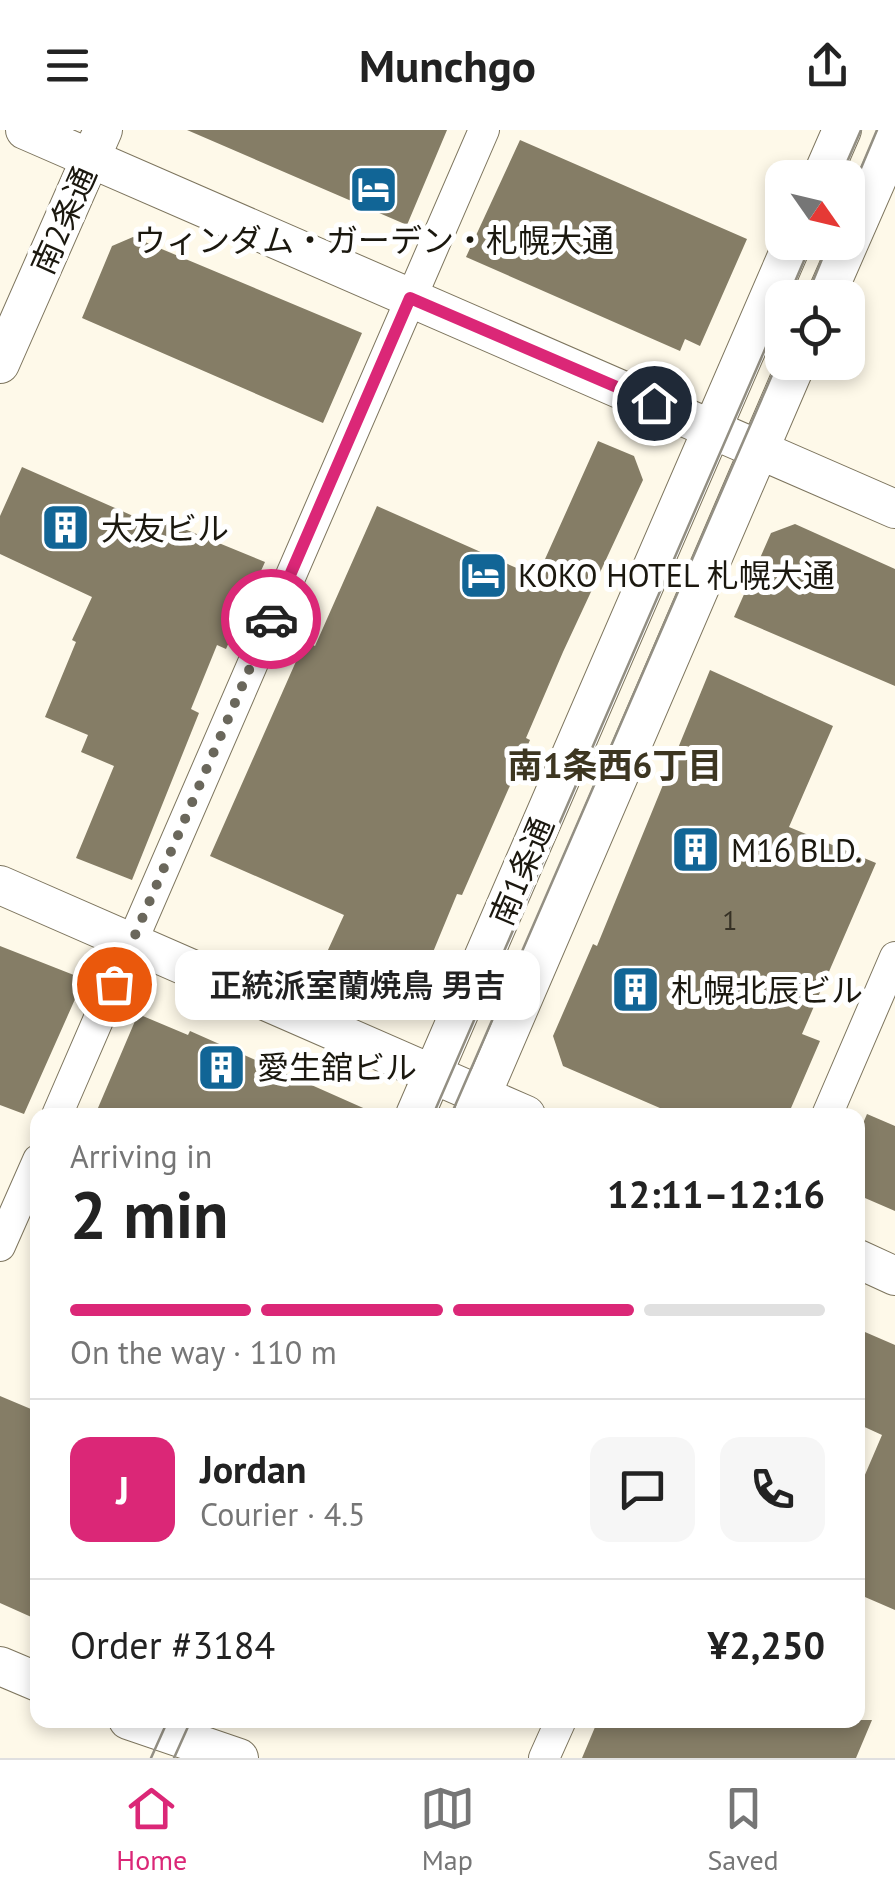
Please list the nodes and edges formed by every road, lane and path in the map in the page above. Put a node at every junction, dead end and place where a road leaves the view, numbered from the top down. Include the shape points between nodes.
1 (24, 130) edge
2 (484, 130) edge
3 (842, 130) edge
4 (895, 138) edge
5 (97, 144) edge
6 (830, 160) edge
7 (786, 260) edge
8 (833, 280) edge
9 (410, 298) junction
10 (0, 364) edge
11 (789, 380) edge
12 (713, 429) junction
13 (760, 449) junction
14 (895, 508) edge
15 (0, 885) edge
16 (132, 943) junction
17 (895, 957) edge
18 (433, 1074) junction
19 (477, 1105) edge
20 (60, 1108) edge
21 (418, 1108) edge
22 (830, 1108) edge
23 (30, 1178) edge
24 (0, 1246) edge
25 (865, 1262) edge
26 (895, 1276) edge
27 (0, 1666) edge
28 (30, 1679) edge
29 (557, 1728) edge
30 (139, 1731) edge
31 (201, 1741) edge
32 (239, 1758) edge
33 (544, 1758) edge

1 - 5 street
2 - 9 street
3 - 6 street
4 - 8 street
5 - 9 street
5 - 10 street, 南2条通
7 - 12 street, 南1条通
9 - 12 street
9 - 16 street
11 - 13 street, 南1条通
12 - 13 street
12 - 18 street, 南1条通
13 - 14 street
13 - 19 street, 南1条通
15 - 16 street
16 - 18 street
16 - 20 street
17 - 22 street
18 - 19 street
18 - 21 street, 南1条通
23 - 24 street
25 - 26 street
27 - 28 street
29 - 33 street
30 - 31 street
31 - 32 street

